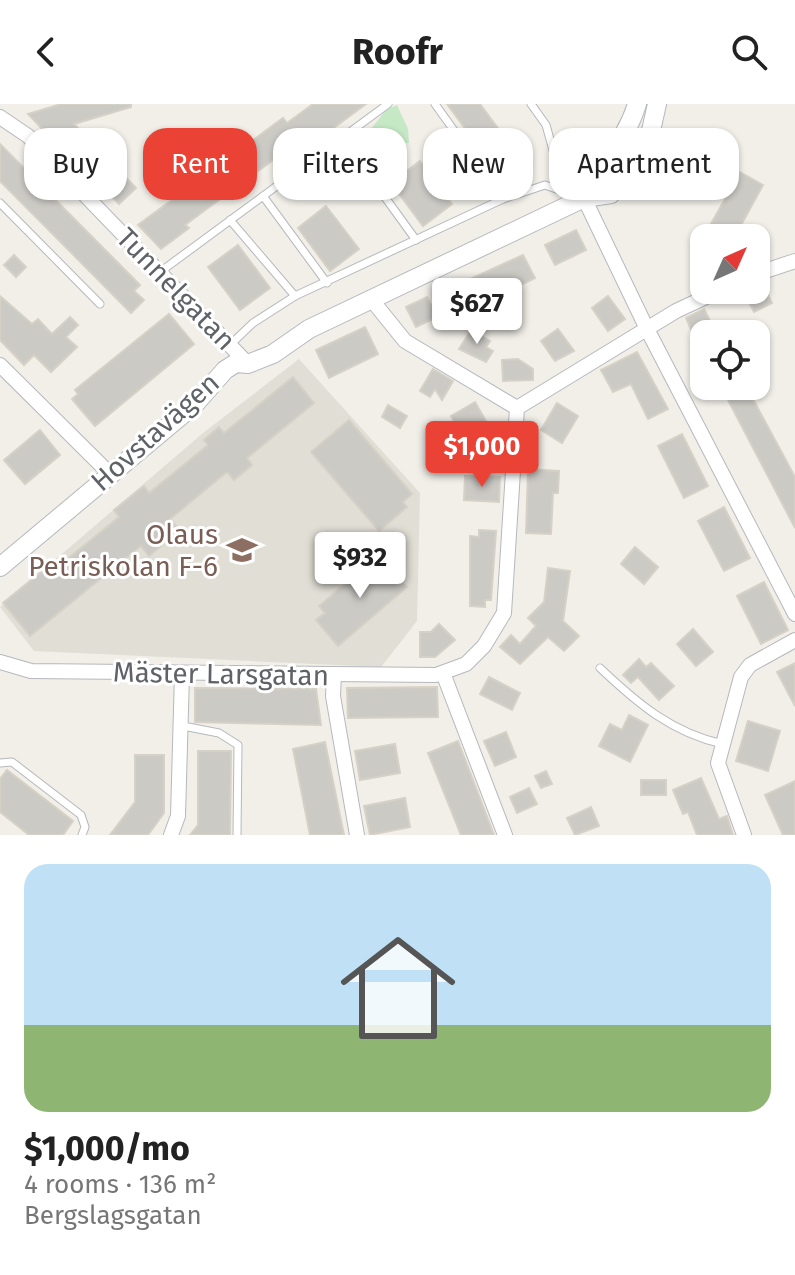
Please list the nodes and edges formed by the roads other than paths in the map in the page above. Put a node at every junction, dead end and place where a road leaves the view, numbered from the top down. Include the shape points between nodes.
1 (388, 104) edge
2 (435, 104) edge
3 (531, 104) edge
4 (637, 104) edge
5 (657, 104) edge
6 (0, 117) edge
7 (356, 128) edge
8 (452, 128) edge
9 (628, 128) edge
10 (652, 128) edge
11 (549, 136) edge
12 (273, 189) edge
13 (263, 196) junction
14 (387, 200) edge
15 (501, 200) edge
16 (580, 200) edge
17 (585, 200) edge
18 (0, 203) edge
19 (230, 220) junction
20 (416, 240) junction
21 (795, 261) edge
22 (770, 269) edge
23 (160, 272) junction
24 (327, 283) junction
25 (295, 296) junction
26 (371, 299) junction
27 (100, 304) dead end
28 (694, 304) edge
29 (647, 329) junction
30 (231, 344) junction
31 (248, 364) junction
32 (0, 365) edge
33 (517, 408) junction
34 (110, 474) junction
35 (0, 567) edge
36 (795, 614) edge
37 (795, 640) edge
38 (0, 662) edge
39 (600, 668) dead end
40 (443, 673) junction
41 (182, 674) junction
42 (334, 675) junction
43 (183, 726) junction
44 (723, 744) junction
45 (0, 763) edge
46 (82, 835) edge
47 (171, 835) edge
48 (237, 835) edge
49 (357, 835) edge
50 (505, 835) edge
51 (744, 835) edge

1 - 7 lane
2 - 8 lane
3 - 11 lane
4 - 9 street
5 - 10 street, Hovstavägen
6 - 23 street, Tunnelgatan via 28,136
12 - 13 lane
13 - 19 lane
13 - 24 lane
14 - 20 lane
15 - 20 lane
16 - 26 street, Hovstavägen
17 - 29 street
18 - 27 lane
19 - 23 lane
19 - 25 lane
20 - 24 lane
21 - 22 street
23 - 30 street, Tunnelgatan
24 - 25 lane
25 - 30 lane
26 - 31 street, Hovstavägen
26 - 33 street via 405,341
28 - 29 street
29 - 33 street
29 - 36 street
30 - 31 street, Tunnelgatan
31 - 34 street, Hovstavägen via 225,370 195,404
32 - 34 street
33 - 40 street via 504,613 466,664
34 - 35 street, Hovstavägen
37 - 44 street via 750,665 741,677
38 - 41 street, Mäster Larsgatan via 31,671
39 - 44 lane via 667,724
40 - 42 street, Mäster Larsgatan
40 - 50 street
41 - 42 street, Mäster Larsgatan
41 - 43 street
42 - 49 street
43 - 47 street via 178,816
43 - 48 lane via 219,733 238,745
44 - 51 street via 719,772
45 - 46 lane via 12,762 81,815

